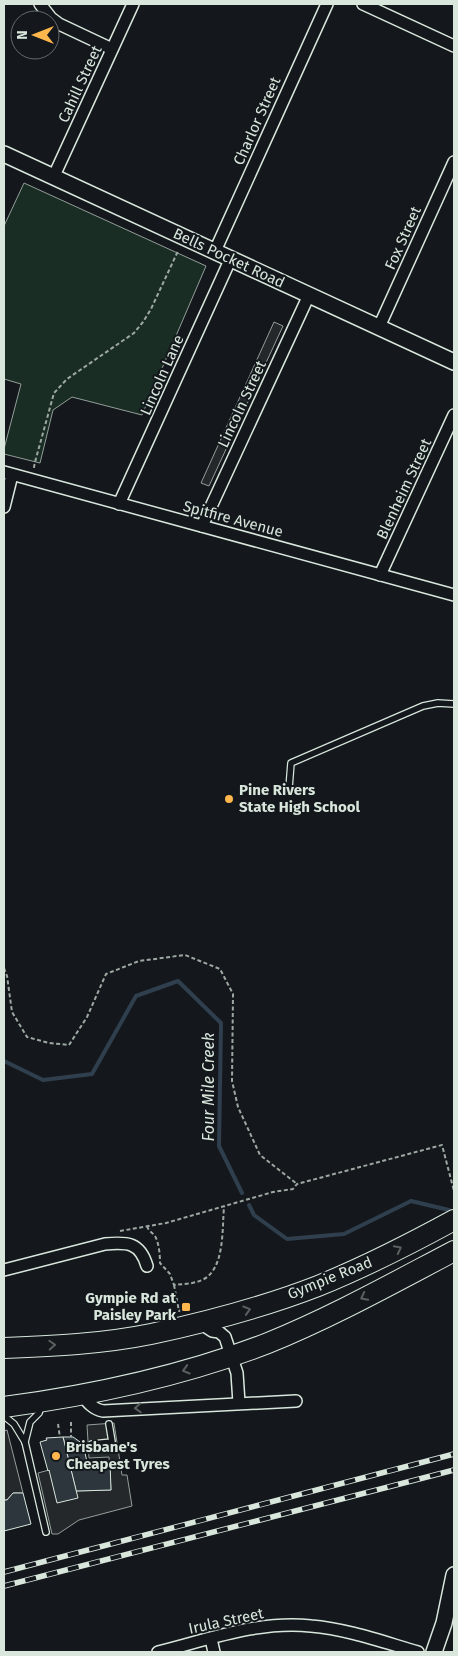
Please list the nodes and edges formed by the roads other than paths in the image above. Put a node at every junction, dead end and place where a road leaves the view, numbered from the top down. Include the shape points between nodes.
1 (40, 4) edge
2 (133, 4) edge
3 (327, 4) edge
4 (363, 4) edge
5 (454, 46) edge
6 (112, 49) junction
7 (4, 154) edge
8 (454, 162) edge
9 (53, 178) junction
10 (215, 251) junction
11 (231, 258) junction
12 (309, 295) junction
13 (379, 327) junction
14 (454, 362) edge
15 (454, 415) edge
16 (8, 474) edge
17 (119, 504) junction
18 (4, 507) edge
19 (202, 526) junction
20 (380, 575) junction
21 (454, 595) edge
22 (454, 704) edge
23 (289, 788) dead end
24 (448, 1224) edge
25 (454, 1251) edge
26 (147, 1266) dead end
27 (4, 1270) edge
28 (200, 1323) junction
29 (4, 1348) edge
30 (232, 1356) junction
31 (82, 1395) junction
32 (296, 1401) dead end
33 (42, 1402) junction
34 (239, 1403) junction
35 (4, 1407) edge
36 (4, 1416) edge
37 (109, 1424) dead end
38 (25, 1442) junction
39 (92, 1444) dead end
40 (46, 1532) dead end
41 (454, 1575) edge
42 (211, 1639) junction
43 (158, 1652) edge
44 (214, 1652) edge
45 (418, 1652) edge
46 (434, 1652) edge

1 - 6 street via 58,24
2 - 6 street, Cahill Street
3 - 10 street, Charlor Street
4 - 5 street
6 - 9 street, Cahill Street
7 - 9 main road, Bells Pocket Road
8 - 13 street, Fox Street
9 - 10 main road, Bells Pocket Road
10 - 11 main road, Bells Pocket Road
11 - 12 main road, Bells Pocket Road
11 - 17 street, Lincoln Lane
12 - 13 main road, Bells Pocket Road
12 - 19 street, Lincoln Street
13 - 14 main road, Bells Pocket Road
15 - 20 street, Blenheim Street
16 - 17 street, Spitfire Avenue
16 - 18 street
17 - 19 street, Spitfire Avenue
19 - 20 street, Spitfire Avenue
20 - 21 street, Spitfire Avenue
22 - 23 lane via 438,702 423,706 291,763
28 -> 24 highway, Gympie Road via 318,1286
25 -> 30 highway, Gympie Road via 332,1314
26 - 27 street via 136,1247 122,1242
29 -> 28 highway, Gympie Road via 106,1341
28 - 30 street via 223,1334
30 -> 31 highway, Gympie Road via 154,1379
30 - 34 street via 238,1378
31 - 33 highway, Gympie Road
34 -> 31 street via 103,1411 91,1406
32 - 34 street
33 - 35 highway, Gympie Road
33 - 38 lane via 30,1422
36 - 38 lane via 14,1424
37 - 39 lane via 112,1442
38 - 40 lane
41 - 46 main road
42 - 43 street, Irula Street
42 - 44 street
42 - 45 street, Irula Street via 261,1627 310,1625

